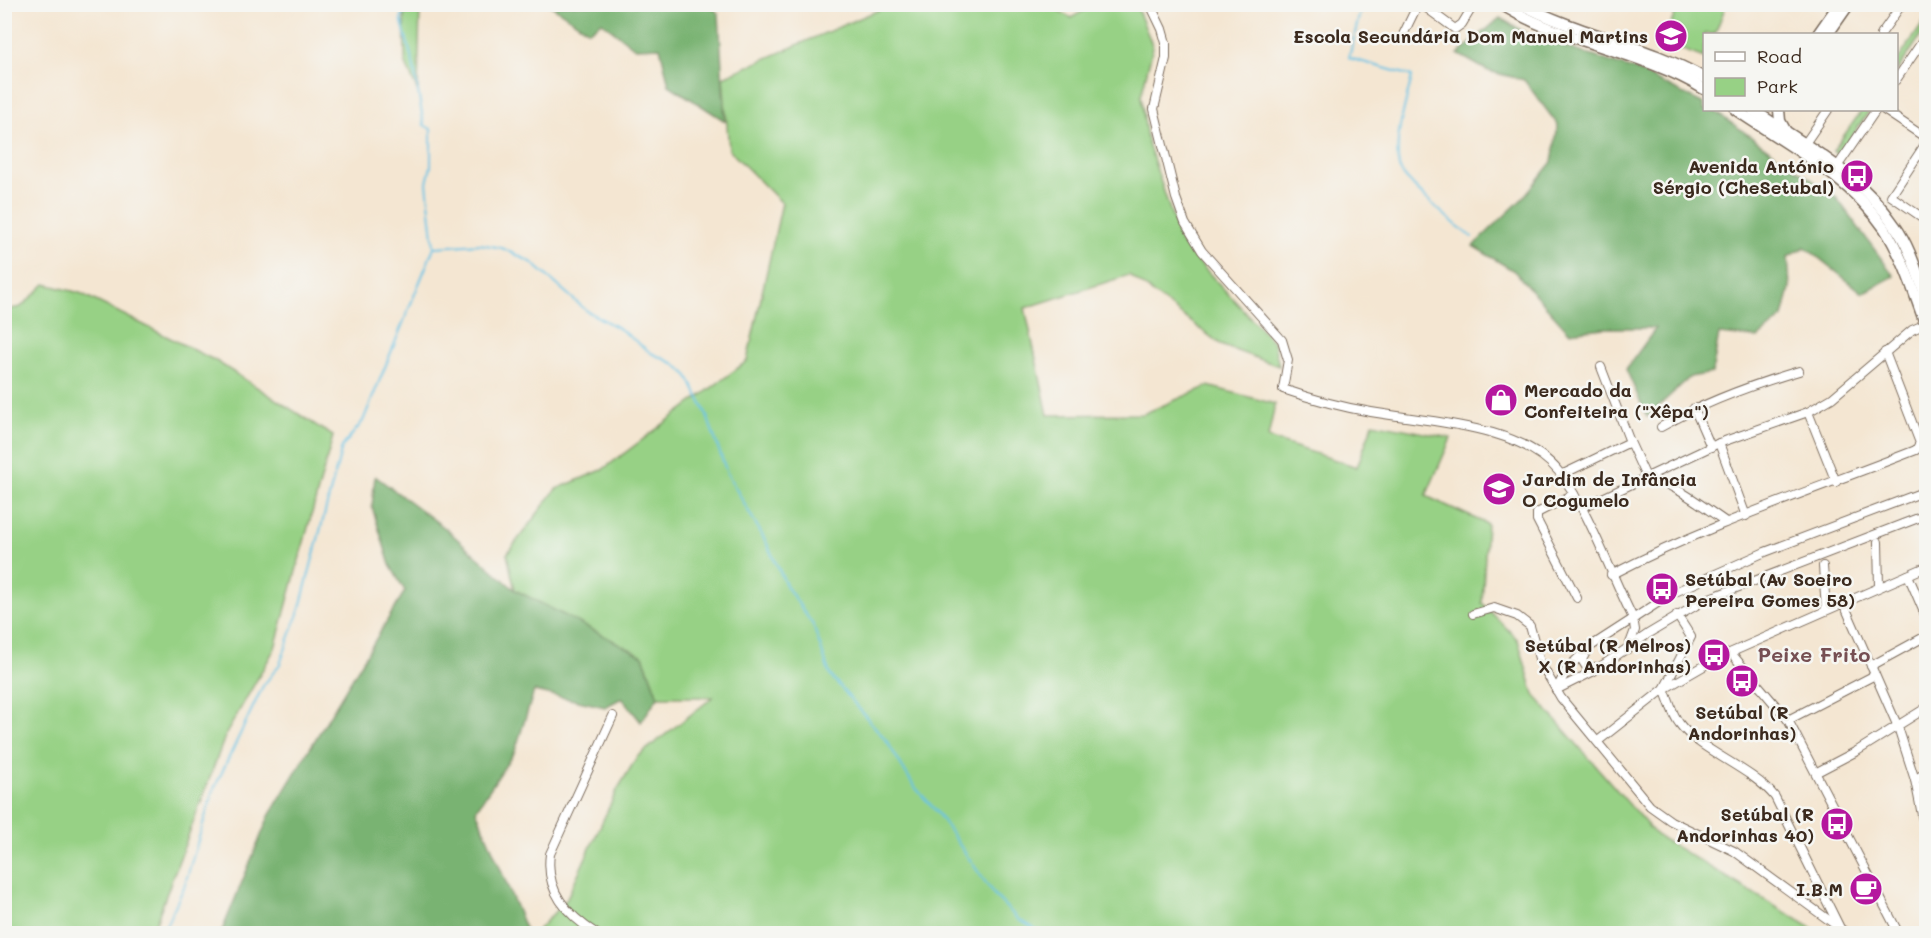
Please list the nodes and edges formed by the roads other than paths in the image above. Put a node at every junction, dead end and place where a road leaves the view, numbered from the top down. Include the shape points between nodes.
1 (1150, 4) edge
2 (1420, 4) edge
3 (1474, 4) edge
4 (1501, 4) edge
5 (1521, 4) edge
6 (1839, 4) edge
7 (1849, 4) edge
8 (1902, 4) edge
9 (1819, 33) edge
10 (1829, 33) edge
11 (1882, 33) edge
12 (1926, 36) edge
13 (1401, 39) dead end
14 (1898, 77) edge
15 (1703, 78) edge
16 (1703, 89) edge
17 (1741, 111) edge
18 (1779, 111) edge
19 (1827, 111) edge
20 (1875, 111) edge
21 (1885, 111) edge
22 (1767, 116) edge
23 (1787, 133) junction
24 (1926, 141) edge
25 (1804, 144) junction
26 (1837, 167) junction
27 (1926, 220) edge
28 (1926, 297) edge
29 (1926, 325) edge
30 (1885, 352) junction
31 (1601, 367) dead end
32 (1799, 371) dead end
33 (1694, 408) junction
34 (1808, 412) junction
35 (1661, 426) dead end
36 (1630, 442) junction
37 (1719, 443) junction
38 (1711, 447) junction
39 (1561, 475) junction
40 (1646, 477) junction
41 (1836, 482) junction
42 (1926, 491) edge
43 (1574, 494) junction
44 (1581, 508) junction
45 (1926, 515) edge
46 (1746, 516) junction
47 (1726, 522) junction
48 (1878, 542) dead end
49 (1823, 566) dead end
50 (1926, 567) edge
51 (1611, 575) junction
52 (1908, 575) junction
53 (1879, 587) junction
54 (1577, 598) dead end
55 (1843, 602) junction
56 (1826, 610) junction
57 (1473, 614) dead end
58 (1677, 615) junction
59 (1926, 617) edge
60 (1633, 618) junction
61 (1926, 636) edge
62 (1588, 648) junction
63 (1628, 649) junction
64 (1731, 653) junction
65 (1871, 666) junction
66 (1600, 667) junction
67 (1875, 675) junction
68 (1664, 689) junction
69 (1556, 690) junction
70 (1926, 708) edge
71 (613, 716) dead end
72 (1788, 720) junction
73 (1898, 727) junction
74 (1598, 741) junction
75 (1817, 772) junction
76 (1926, 772) edge
77 (1915, 780) junction
78 (1925, 825) edge
79 (1926, 835) edge
80 (1821, 888) junction
81 (1804, 902) junction
82 (1840, 928) junction
83 (597, 933) edge
84 (1848, 933) edge
85 (1899, 933) edge

1 - 39 street via 1166,43 1154,109 1176,198 1202,251 1282,340 1288,360 1283,389 1340,406 1488,431 1537,453
2 - 3 street via 1455,29
2 - 13 street
4 - 16 main road via 1549,29 1638,57
5 - 15 main road via 1568,26 1648,51
6 - 9 main road
7 - 10 main road
8 - 11 street
12 - 14 street
17 - 22 main road
18 - 23 main road
19 - 25 street
20 - 26 street
21 - 24 street
22 - 23 main road
22 - 29 main road via 1867,206 1897,250
23 - 25 main road
24 - 27 street via 1891,196
25 - 26 main road
26 - 28 main road via 1867,191 1896,226
29 - 30 street via 1912,330
30 - 34 street via 1832,398
30 - 41 street via 1920,443 1916,450
31 - 36 street
32 - 33 street
33 - 35 street
33 - 38 street
34 - 37 street
34 - 41 street
36 - 39 street
36 - 40 street
37 - 38 street
37 - 46 street
38 - 40 street
39 - 43 street
40 - 44 street
40 - 47 street via 1681,491
41 - 46 street
42 - 60 street via 1699,579
43 - 44 street
43 - 54 street via 1544,508 1537,513 1537,520
44 - 51 street
45 - 58 street via 1750,581
46 - 47 street
47 - 51 street
48 - 53 street
49 - 56 street
50 - 52 street
51 - 60 street
52 - 53 street
52 - 59 street
53 - 55 street
55 - 56 street
55 - 65 street
56 - 64 street
57 - 69 street via 1494,608 1517,616 1530,626 1540,662
58 - 63 street
58 - 68 street via 1691,637
60 - 62 street
60 - 63 street via 1635,630
61 - 65 street
62 - 66 street via 1583,664 1587,668
62 - 69 street via 1568,668
63 - 66 street
64 - 68 street
64 - 72 street
65 - 67 street
66 - 69 street
67 - 72 street
67 - 73 street
68 - 74 street
68 - 80 street via 1678,723 1764,783
69 - 74 street
70 - 73 street
71 - 83 street via 550,854 549,864 559,902 575,920
72 - 75 street
73 - 75 street
73 - 77 street
74 - 81 street via 1650,806 1671,821 1734,851
75 - 85 street
76 - 77 street
77 - 78 street
78 - 79 street
80 - 81 street via 1817,901
80 - 82 street
81 - 82 street
82 - 84 street

